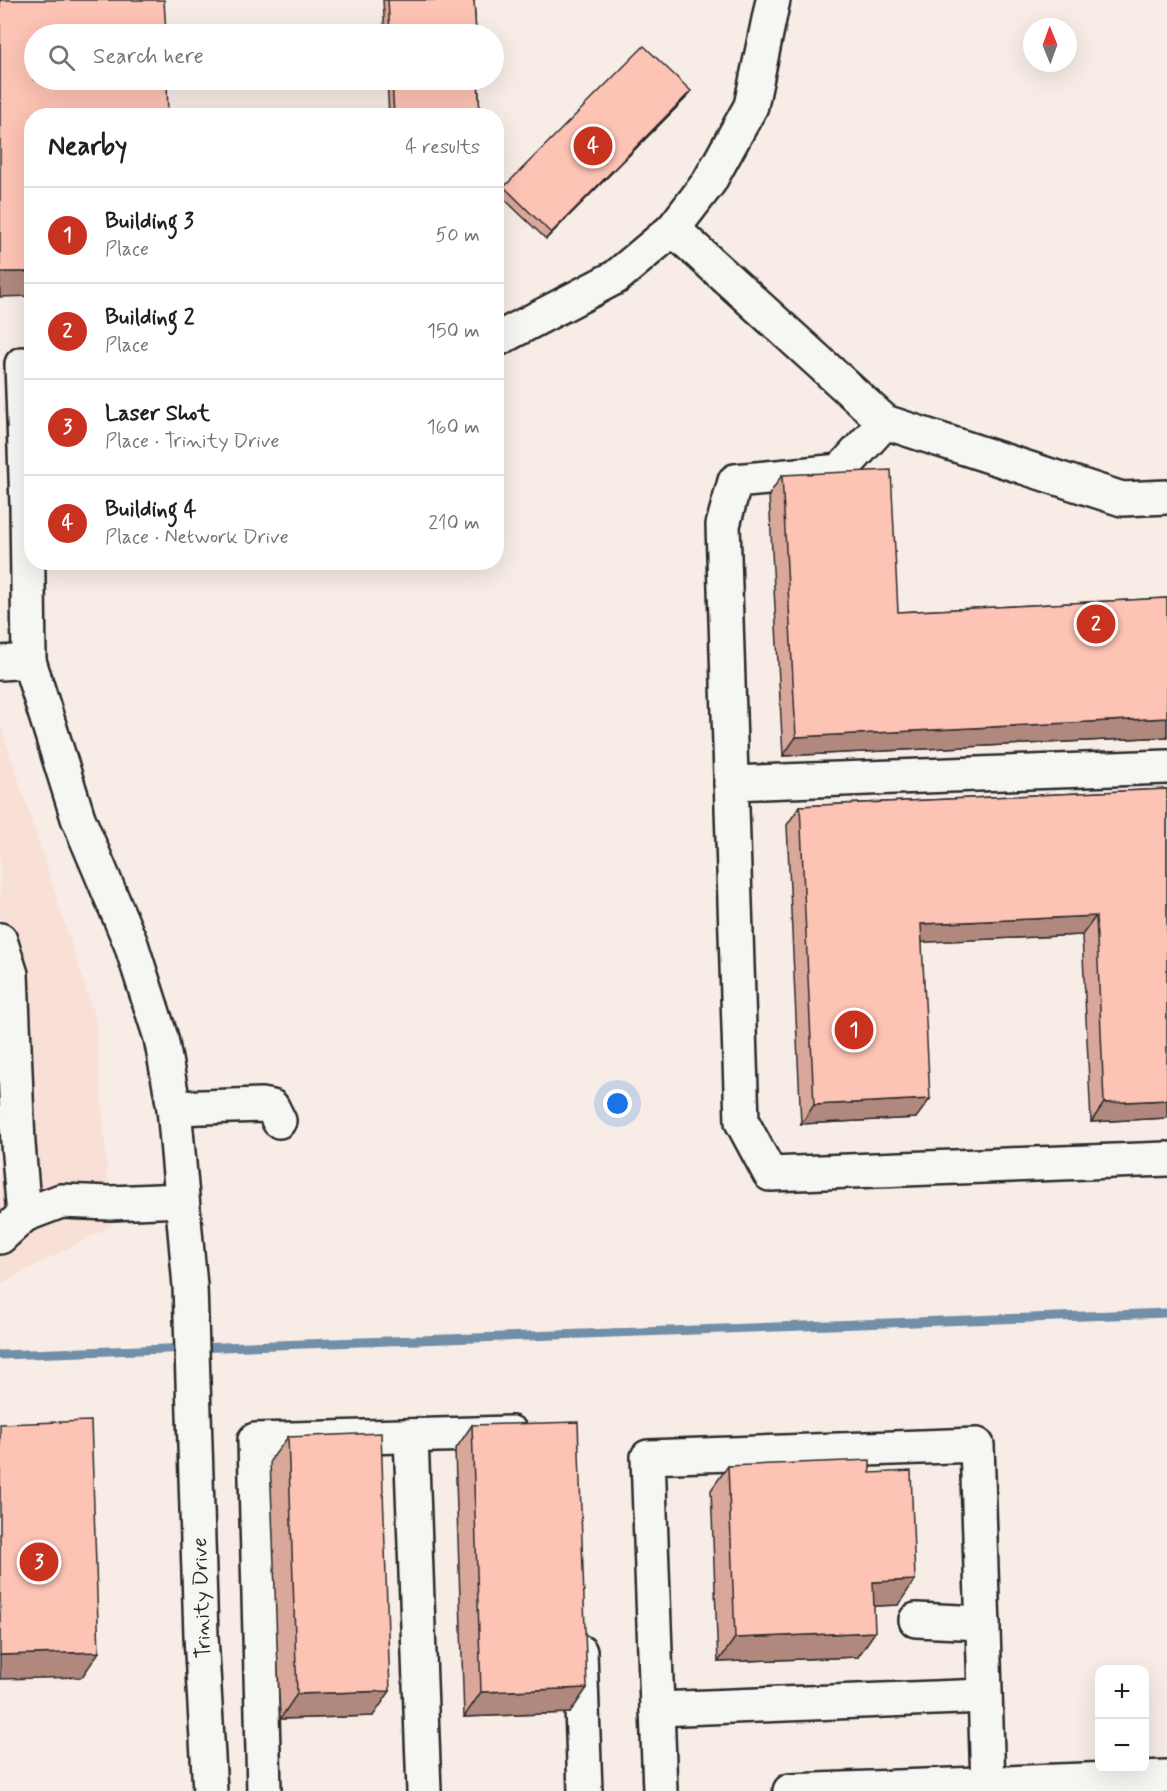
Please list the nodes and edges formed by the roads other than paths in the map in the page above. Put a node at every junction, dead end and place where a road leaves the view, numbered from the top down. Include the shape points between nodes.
1 (773, 0) edge
2 (673, 229) junction
3 (504, 336) edge
4 (18, 365) edge
5 (885, 422) junction
6 (1167, 497) edge
7 (15, 662) edge
8 (1167, 767) edge
9 (731, 783) junction
10 (0, 940) edge
11 (174, 1108) junction
12 (279, 1121) dead end
13 (1167, 1158) edge
14 (182, 1200) junction
15 (24, 1215) junction
16 (0, 1237) edge
17 (538, 1432) edge
18 (411, 1436) junction
19 (916, 1620) dead end
20 (983, 1623) junction
21 (579, 1628) edge
22 (985, 1696) junction
23 (657, 1709) junction
24 (1167, 1777) edge
25 (988, 1784) junction
26 (1108, 1785) edge
27 (1040, 1787) edge
28 (866, 1790) edge
29 (210, 1791) edge
30 (264, 1791) edge
31 (424, 1791) edge
32 (585, 1791) edge
33 (660, 1791) edge
34 (790, 1791) edge
35 (802, 1791) edge

1 - 2 street via 751,106 709,182
2 - 3 street via 616,277
2 - 5 street
4 - 7 street, Trinity Drive
5 - 6 street via 1122,500
5 - 9 street via 840,471 735,481 723,525
7 - 11 street, Trinity Drive via 131,944 161,1038
8 - 9 street
9 - 13 street via 742,1122 770,1174
10 - 15 street via 11,974
11 - 12 street via 261,1105 272,1107
11 - 14 street, Trinity Drive
14 - 15 street via 62,1202
14 - 29 street, Trinity Drive via 190,1286
15 - 16 street
17 - 18 street
18 - 30 street via 255,1440
18 - 31 street
19 - 20 street
20 - 22 street
20 - 23 street via 977,1445 648,1457
21 - 32 street
22 - 23 street
22 - 25 street
23 - 33 street
24 - 26 street
25 - 27 street
25 - 28 street
26 - 27 street
28 - 35 street
34 - 35 street

